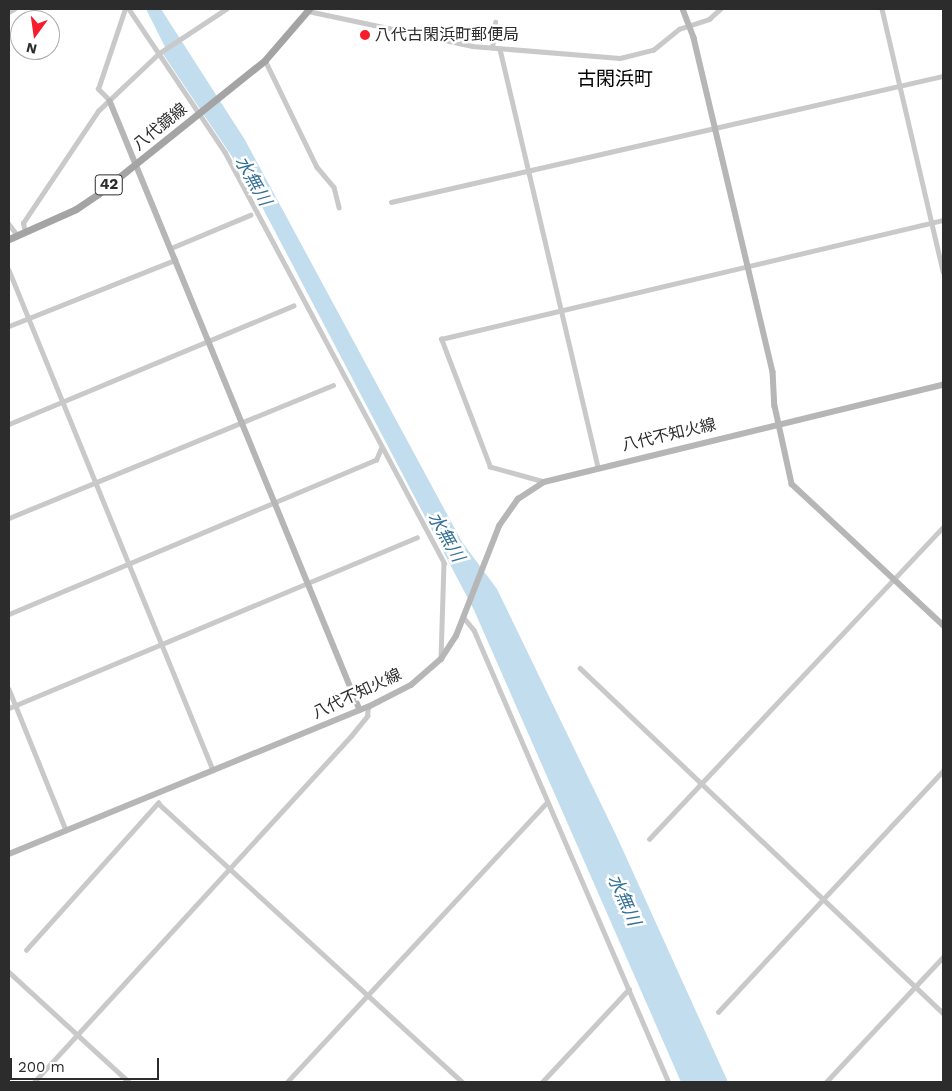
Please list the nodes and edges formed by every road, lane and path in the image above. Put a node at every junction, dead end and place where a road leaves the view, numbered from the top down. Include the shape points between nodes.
1 (14, 9) edge
2 (127, 9) edge
3 (226, 9) edge
4 (306, 9) edge
5 (683, 9) edge
6 (720, 9) edge
7 (882, 9) edge
8 (9, 12) edge
9 (495, 22) dead end
10 (689, 26) junction
11 (492, 48) junction
12 (500, 49) junction
13 (158, 54) junction
14 (265, 60) junction
15 (943, 76) edge
16 (900, 86) junction
17 (110, 101) junction
18 (198, 113) junction
19 (715, 128) junction
20 (138, 161) junction
21 (529, 170) junction
22 (391, 202) dead end
23 (339, 207) dead end
24 (250, 215) dead end
25 (943, 220) edge
26 (932, 223) junction
27 (9, 224) edge
28 (25, 232) junction
29 (18, 236) junction
30 (9, 239) edge
31 (171, 248) junction
32 (175, 260) junction
33 (748, 269) junction
34 (9, 270) edge
35 (943, 272) edge
36 (293, 306) dead end
37 (562, 311) junction
38 (29, 319) junction
39 (9, 326) edge
40 (209, 342) junction
41 (333, 385) dead end
42 (943, 385) edge
43 (64, 401) junction
44 (243, 423) junction
45 (780, 423) junction
46 (9, 424) edge
47 (381, 448) junction
48 (598, 466) junction
49 (96, 482) junction
50 (544, 482) junction
51 (276, 503) junction
52 (9, 518) edge
53 (943, 527) edge
54 (417, 537) dead end
55 (129, 563) junction
56 (892, 578) junction
57 (308, 583) junction
58 (9, 614) edge
59 (465, 616) junction
60 (943, 625) edge
61 (161, 645) junction
62 (441, 659) junction
63 (580, 668) dead end
64 (9, 689) edge
65 (15, 706) junction
66 (368, 707) junction
67 (9, 708) edge
68 (360, 710) junction
69 (213, 770) junction
70 (943, 771) edge
71 (703, 782) junction
72 (547, 802) junction
73 (66, 830) junction
74 (649, 839) dead end
75 (9, 854) edge
76 (229, 869) junction
77 (826, 898) junction
78 (26, 950) dead end
79 (943, 957) edge
80 (9, 972) edge
81 (916, 986) junction
82 (630, 989) junction
83 (367, 995) junction
84 (718, 1012) dead end
85 (943, 1014) edge
86 (78, 1034) junction
87 (34, 1082) edge
88 (129, 1082) edge
89 (287, 1082) edge
90 (462, 1082) edge
91 (542, 1082) edge
92 (669, 1082) edge
93 (826, 1082) edge

1 - 8 street
2 - 13 street
2 - 17 street via 98,89
3 - 13 street
4 - 11 street via 418,38
4 - 14 main road, 八代鏡線 / 42
5 - 10 main road
6 - 10 street via 709,19
7 - 16 street
9 - 11 street
10 - 12 street via 652,50 620,58 591,52
10 - 19 main road
11 - 12 street
12 - 21 street
13 - 17 street
13 - 18 street
14 - 18 main road, 八代鏡線 / 42
14 - 23 street via 317,167 334,187
15 - 16 street
16 - 19 street
16 - 26 street
17 - 20 main road
17 - 28 street via 98,111 22,223
18 - 20 main road, 八代鏡線 / 42
18 - 47 street via 225,152
19 - 21 street
19 - 33 main road
20 - 28 main road, 八代鏡線 / 42 via 76,209
20 - 31 main road
21 - 22 street
21 - 37 street
24 - 31 street
25 - 26 street
26 - 33 street
26 - 35 street
27 - 29 street
28 - 29 main road, 八代鏡線 / 42
29 - 30 main road, 八代鏡線 / 42
31 - 32 main road
32 - 38 street
32 - 40 main road
33 - 37 street
33 - 45 main road via 774,372
34 - 38 street
36 - 40 street
37 - 48 street
37 - 50 street via 442,339 490,466
38 - 39 street
38 - 43 street
40 - 43 street
40 - 44 main road
41 - 44 street
42 - 45 main road, 八代不知火線
43 - 46 street
43 - 49 street
44 - 49 street
44 - 51 main road
45 - 48 main road, 八代不知火線
45 - 56 main road via 792,484
47 - 51 street via 376,460
47 - 62 street via 444,563
48 - 50 main road, 八代不知火線
49 - 52 street
49 - 55 street
50 - 59 main road, 八代不知火線 via 518,499 499,526
51 - 55 street
51 - 57 main road
53 - 56 street
54 - 57 street
55 - 58 street
55 - 61 street
56 - 60 main road
56 - 71 street
57 - 61 street
57 - 68 main road
59 - 62 main road, 八代不知火線
59 - 72 street via 474,630
61 - 65 street
61 - 69 street
62 - 66 main road, 八代不知火線 via 405,688
63 - 71 street
64 - 65 street
65 - 67 street
65 - 73 street
66 - 68 main road, 八代不知火線
66 - 76 street via 367,716 351,736
68 - 69 main road, 八代不知火線
69 - 73 main road, 八代不知火線
70 - 77 street
71 - 74 street
71 - 77 street
72 - 82 street
72 - 83 street
73 - 75 main road, 八代不知火線
76 - 78 street via 158,803
76 - 83 street
76 - 86 street
77 - 81 street
77 - 84 street
79 - 81 street
80 - 86 street
81 - 85 street
81 - 93 street
82 - 91 street
82 - 92 street
83 - 89 street
83 - 90 street
86 - 87 street
86 - 88 street

